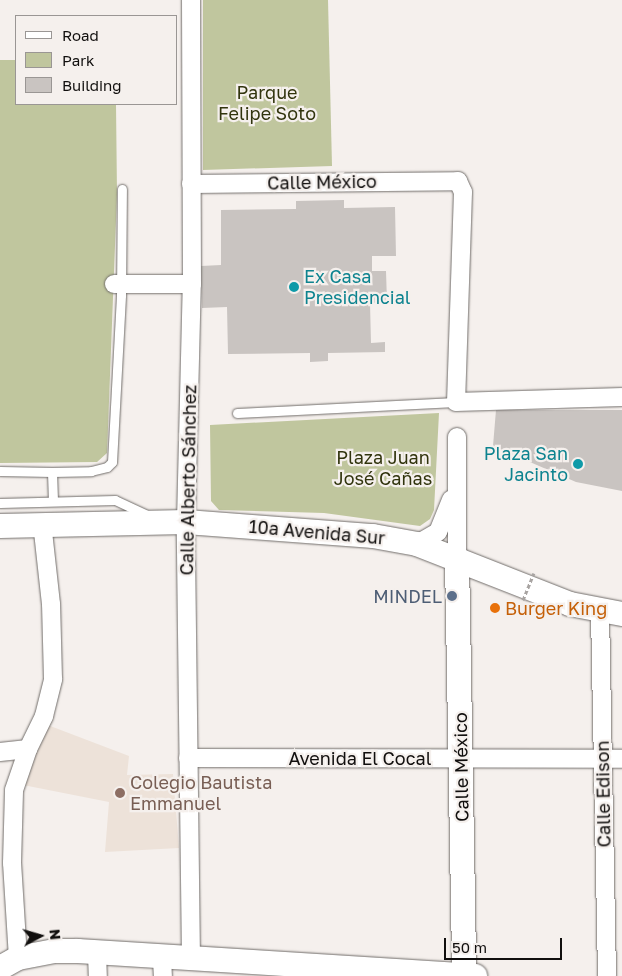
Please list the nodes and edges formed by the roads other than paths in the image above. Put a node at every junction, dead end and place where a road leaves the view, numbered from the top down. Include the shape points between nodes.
1 (191, 0) edge
2 (191, 184) junction
3 (122, 189) dead end
4 (192, 284) junction
5 (118, 285) junction
6 (622, 397) edge
7 (456, 402) junction
8 (237, 413) dead end
9 (457, 437) dead end
10 (0, 471) edge
11 (52, 472) junction
12 (455, 487) junction
13 (53, 501) junction
14 (0, 503) edge
15 (162, 522) junction
16 (186, 522) junction
17 (42, 523) junction
18 (0, 526) edge
19 (417, 544) junction
20 (457, 558) junction
21 (611, 613) edge
22 (28, 749) junction
23 (0, 752) edge
24 (188, 758) junction
25 (460, 758) junction
26 (602, 759) junction
27 (622, 759) edge
28 (191, 960) junction
29 (9, 963) edge
30 (98, 964) edge
31 (163, 968) edge
32 (367, 974) edge
33 (464, 976) edge
34 (475, 976) edge
35 (607, 976) edge

1 - 2 street, Calle Alberto Sánchez
2 - 4 street, Calle Alberto Sánchez
2 - 7 street, Calle México via 453,179 461,185
3 - 5 lane
4 - 5 street
4 - 16 street, Calle Alberto Sánchez
5 - 11 lane via 112,462 108,467 91,471
6 - 7 street
7 - 8 lane
9 - 12 street
10 - 11 lane
11 - 13 lane
12 - 19 street via 438,532
12 - 20 street
13 - 14 lane
13 - 15 lane via 115,500
15 - 16 main road, 10a Avenida Sur
15 - 17 main road, 10a Avenida Sur
16 - 19 main road, 10a Avenida Sur via 330,530
16 - 24 street, Calle Alberto Sánchez
17 - 18 main road, 10a Avenida Sur
17 - 22 street via 52,604 53,679 44,716
19 - 20 main road, 10a Avenida Sur
20 - 21 main road, 10a Avenida Sur via 570,604
20 - 25 main road, Calle México
21 - 26 street, Calle Edison
22 - 23 street
22 - 29 street via 14,790
24 - 25 street, Avenida El Cocal
24 - 28 street, Calle Alberto Sánchez
25 - 26 street, Avenida El Cocal
25 - 33 main road, Calle México
26 - 27 street, Avenida El Cocal
26 - 35 street, Calle Edison
28 - 31 main road
28 - 32 main road
29 - 30 main road via 54,951
30 - 31 main road
32 - 33 main road
33 - 34 main road

